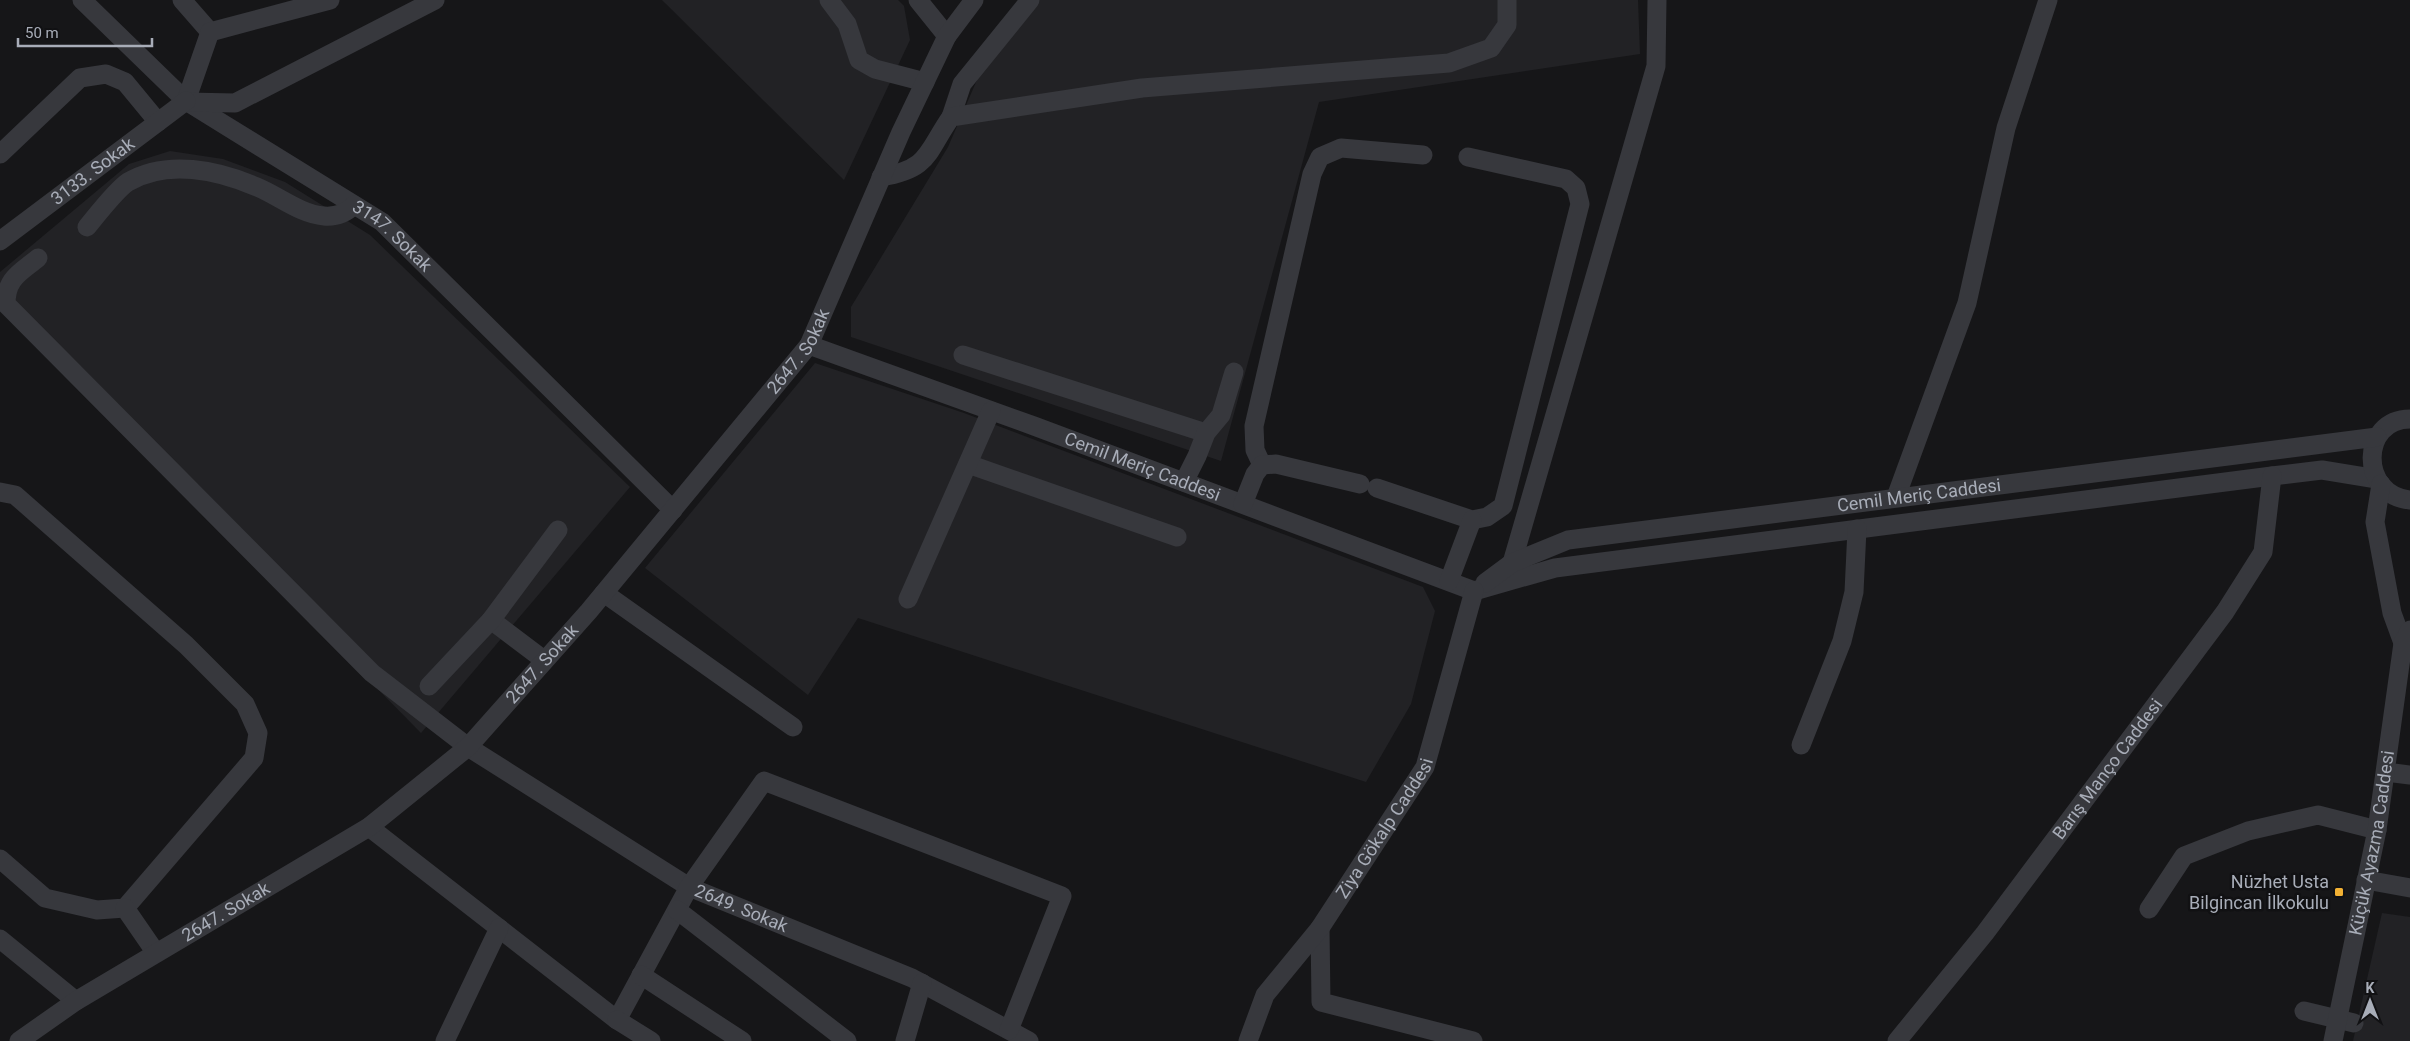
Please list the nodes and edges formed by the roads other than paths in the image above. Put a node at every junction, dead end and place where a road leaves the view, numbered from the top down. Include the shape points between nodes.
1 (82, 0) edge
2 (182, 0) edge
3 (330, 0) edge
4 (435, 0) edge
5 (829, 0) edge
6 (918, 0) edge
7 (974, 0) edge
8 (1030, 0) edge
9 (1507, 0) edge
10 (1657, 0) edge
11 (2048, 0) edge
12 (210, 32) junction
13 (947, 36) junction
14 (925, 82) junction
15 (186, 102) junction
16 (951, 117) junction
17 (158, 122) junction
18 (0, 154) edge
19 (1423, 155) dead end
20 (1468, 157) dead end
21 (881, 177) junction
22 (354, 205) junction
23 (87, 227) dead end
24 (0, 242) edge
25 (38, 258) dead end
26 (809, 345) junction
27 (963, 355) dead end
28 (1234, 372) dead end
29 (991, 411) junction
30 (2409, 417) edge
31 (1206, 433) junction
32 (2377, 438) junction
33 (968, 464) junction
34 (1262, 465) junction
35 (2272, 476) junction
36 (1184, 482) junction
37 (2379, 482) junction
38 (0, 492) edge
39 (1896, 497) junction
40 (2410, 500) edge
41 (1243, 504) junction
42 (672, 510) junction
43 (1472, 520) junction
44 (1857, 529) junction
45 (558, 530) dead end
46 (1177, 537) dead end
47 (1512, 563) junction
48 (1449, 582) junction
49 (1474, 591) junction
50 (604, 593) junction
51 (908, 599) dead end
52 (491, 620) junction
53 (2408, 639) edge
54 (544, 660) junction
55 (430, 686) dead end
56 (793, 727) dead end
57 (1801, 744) dead end
58 (468, 747) junction
59 (2386, 772) junction
60 (2410, 775) edge
61 (369, 827) junction
62 (2377, 830) junction
63 (0, 859) edge
64 (2366, 880) junction
65 (689, 887) junction
66 (2410, 888) edge
67 (125, 908) junction
68 (2149, 908) dead end
69 (677, 910) junction
70 (499, 928) junction
71 (1320, 928) junction
72 (0, 938) edge
73 (156, 954) junction
74 (641, 975) junction
75 (922, 983) junction
76 (76, 1001) junction
77 (2304, 1012) dead end
78 (617, 1020) junction
79 (2346, 1022) junction
80 (1009, 1030) junction
81 (20, 1041) edge
82 (445, 1041) edge
83 (651, 1041) edge
84 (742, 1041) edge
85 (847, 1041) edge
86 (905, 1041) edge
87 (1029, 1041) edge
88 (1248, 1041) edge
89 (1473, 1041) edge
90 (1897, 1041) edge
91 (2333, 1041) edge

1 - 15 street, 3147. Sokak
2 - 12 street
3 - 12 street
4 - 15 street via 235,103
5 - 14 street via 847,24 859,60 875,69
6 - 13 street
7 - 13 street
8 - 16 street via 962,84
9 - 16 street via 1506,25 1491,48 1449,63 1142,88
10 - 47 street via 1656,66
11 - 39 street via 2006,128 1968,303
12 - 15 street
13 - 14 street, 2647. Sokak
14 - 21 street, 2647. Sokak
15 - 17 street, 3133. Sokak
15 - 22 street, 3147. Sokak
16 - 21 street via 916,168
17 - 18 street via 125,82 106,74 80,78
17 - 24 street, 3133. Sokak
19 - 34 street via 1341,148 1320,157 1312,174 1254,426 1255,450
20 - 43 street via 1566,179 1576,188 1580,204 1503,506 1487,517
21 - 26 street, 2647. Sokak
22 - 23 street via 346,213 324,216 306,212 257,186 202,170 161,169 127,182
22 - 42 street, 3147. Sokak via 382,222
25 - 58 street, 2649. Sokak via 12,279 6,292 6,304 372,673
26 - 29 street, Cemil Meriç Caddesi
26 - 42 street, 2647. Sokak
27 - 31 street
28 - 31 street via 1221,414
29 - 33 street
29 - 36 street, Cemil Meriç Caddesi
30 - 32 street via 2385,428
31 - 36 street
32 - 37 street via 2372,467
32 - 39 street, Cemil Meriç Caddesi
33 - 46 street
33 - 51 street
34 - 41 street
34 - 43 street via 1276,464 1368,486
35 - 37 street, Cemil Meriç Caddesi via 2322,470
35 - 44 street, Cemil Meriç Caddesi
35 - 90 street, Barış Manço Caddesi via 2263,552 2224,612 1985,933
36 - 41 street, Cemil Meriç Caddesi
37 - 40 street via 2395,496
37 - 53 street, Küçük Ayazma Caddesi via 2375,522 2392,613
38 - 67 street via 15,495 186,645 244,704 258,733 254,758
39 - 47 street, Cemil Meriç Caddesi via 1568,540
41 - 48 street, Cemil Meriç Caddesi
42 - 50 street, 2647. Sokak
43 - 48 street
44 - 49 street, Cemil Meriç Caddesi via 1555,568
44 - 57 street via 1854,592 1842,641
45 - 52 street
47 - 49 street, Cemil Meriç Caddesi
48 - 49 street, Cemil Meriç Caddesi
49 - 71 street, Ziya Gökalp Caddesi via 1425,767
50 - 54 street, 2647. Sokak
50 - 56 street
52 - 54 street
52 - 55 street
53 - 59 street, Küçük Ayazma Caddesi
54 - 58 street, 2647. Sokak
58 - 61 street, 2647. Sokak
58 - 65 street, 2649. Sokak
59 - 60 street
59 - 62 street, Küçük Ayazma Caddesi
61 - 70 street
61 - 73 street, 2647. Sokak
62 - 64 street, Küçük Ayazma Caddesi
62 - 68 street via 2318,815 2248,831 2184,856
63 - 67 street via 45,898 97,910
64 - 66 street
64 - 79 street, Küçük Ayazma Caddesi
65 - 69 street
65 - 75 street, 2649. Sokak
65 - 80 street via 764,781 1062,896
67 - 73 street
69 - 74 street
69 - 85 street
70 - 78 street
70 - 82 street
71 - 88 street, Ziya Gökalp Caddesi via 1265,995
71 - 89 street via 1321,1002
72 - 76 street
73 - 76 street, 2647. Sokak
74 - 78 street
74 - 84 street
75 - 80 street, 2649. Sokak
75 - 86 street
76 - 81 street, 2647. Sokak
77 - 79 street
78 - 83 street
79 - 91 street, Küçük Ayazma Caddesi
80 - 87 street, 2649. Sokak

